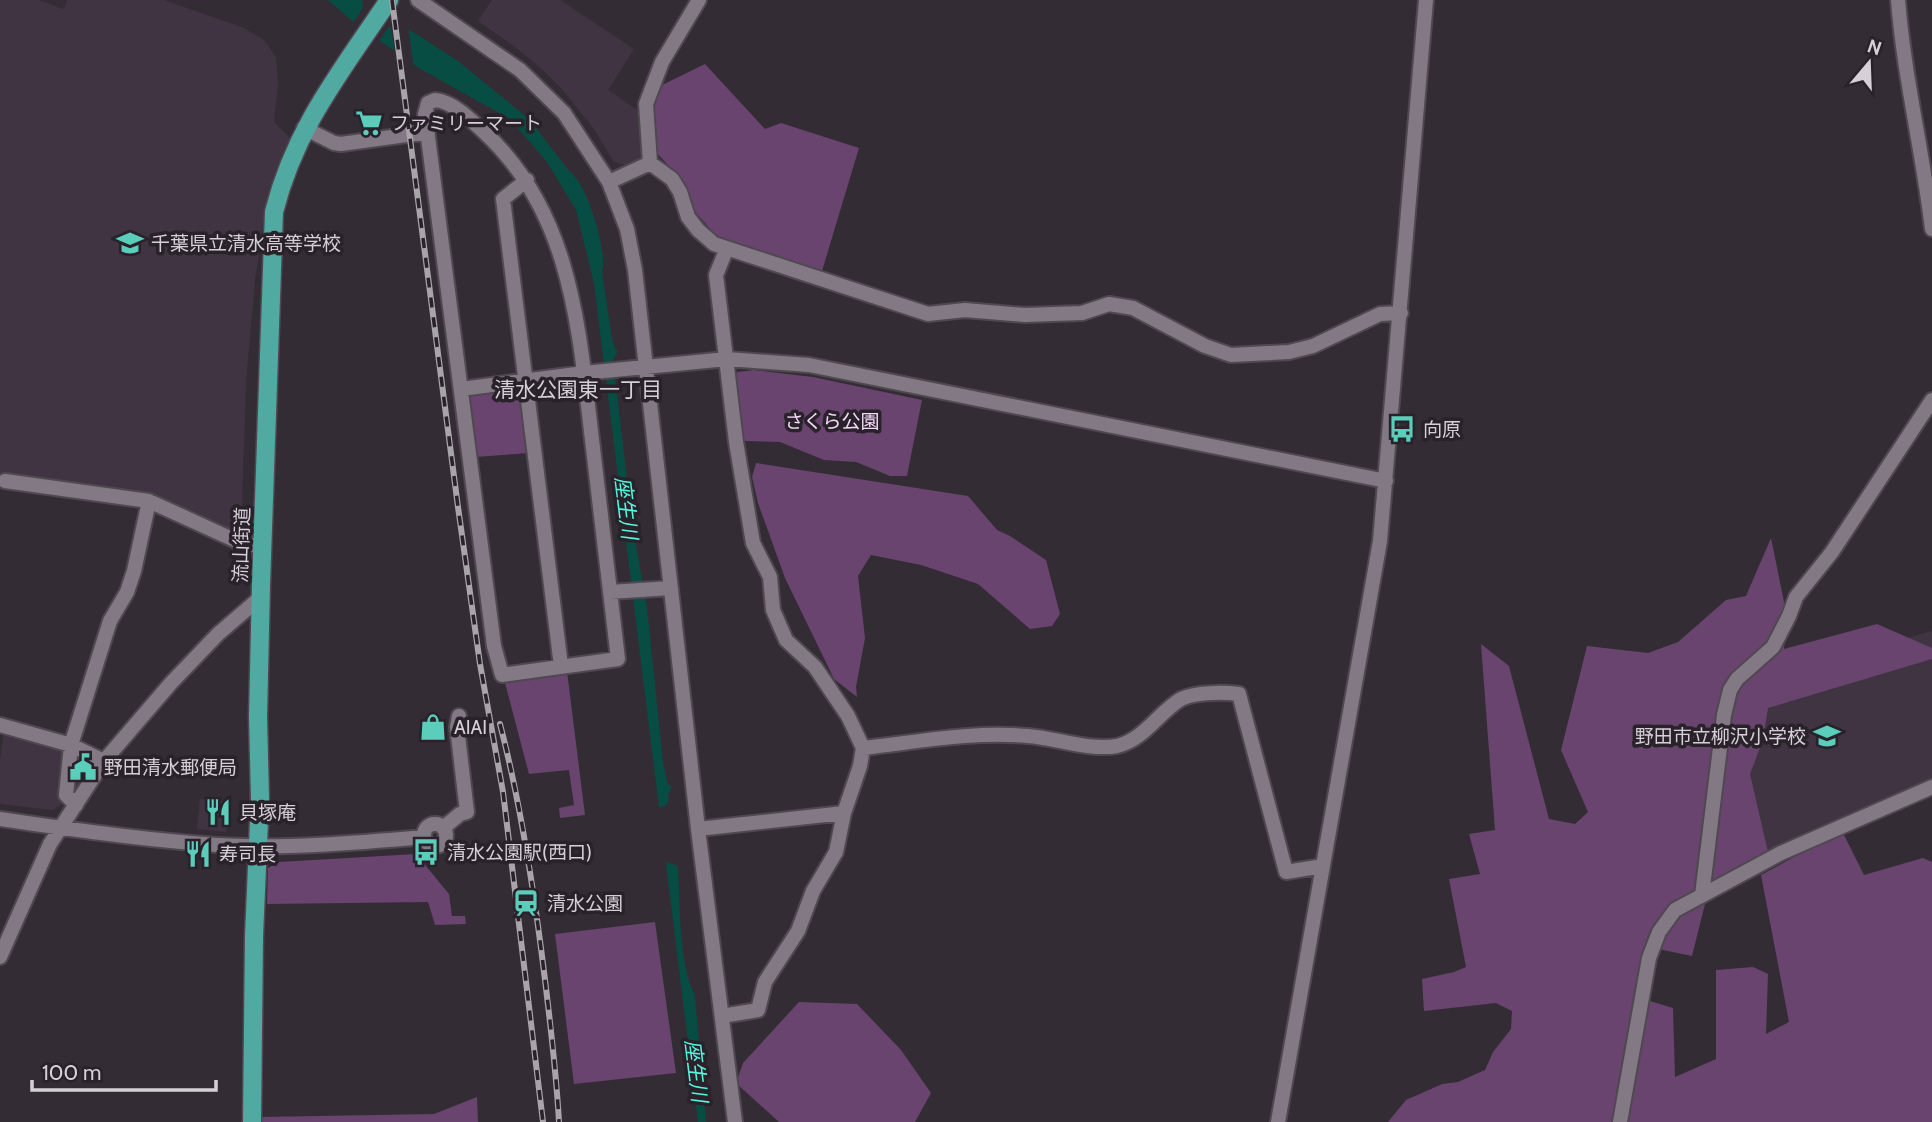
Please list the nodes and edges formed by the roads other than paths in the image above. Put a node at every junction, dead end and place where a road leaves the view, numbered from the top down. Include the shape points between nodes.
1 (389, 0) edge
2 (418, 0) edge
3 (699, 0) edge
4 (1426, 0) edge
5 (1898, 0) edge
6 (304, 128) junction
7 (428, 132) junction
8 (650, 163) junction
9 (527, 180) junction
10 (609, 181) junction
11 (1932, 229) edge
12 (727, 248) junction
13 (1401, 313) junction
14 (727, 359) junction
15 (638, 368) junction
16 (588, 373) junction
17 (525, 380) junction
18 (461, 389) junction
19 (1932, 400) edge
20 (5, 481) dead end
21 (1386, 481) junction
22 (149, 501) junction
23 (262, 546) junction
24 (671, 588) junction
25 (615, 592) junction
26 (261, 597) junction
27 (561, 666) junction
28 (459, 716) dead end
29 (0, 725) edge
30 (71, 745) junction
31 (863, 748) junction
32 (104, 761) junction
33 (1932, 787) edge
34 (76, 805) junction
35 (844, 813) junction
36 (0, 819) edge
37 (60, 829) junction
38 (698, 829) junction
39 (258, 845) junction
40 (1323, 866) junction
41 (1702, 895) junction
42 (0, 957) edge
43 (722, 1016) junction
44 (252, 1122) edge
45 (735, 1122) edge
46 (1278, 1122) edge
47 (1620, 1122) edge

1 - 6 main road, 流山街道
2 - 10 street via 520,70 564,113
3 - 8 street via 662,62 646,104
4 - 13 street
5 - 11 street via 1904,66
6 - 7 street via 341,144
6 - 23 main road, 流山街道 via 274,212
7 - 9 street via 428,103 443,101 500,146
7 - 18 street
8 - 10 street
8 - 12 street via 672,179 698,230
9 - 16 street via 563,260
9 - 17 street via 503,199
10 - 15 street via 635,270
12 - 13 street via 928,314 965,310 1082,313 1110,304 1133,309 1231,355 1289,352 1313,346 1380,314
12 - 14 street via 716,275
13 - 21 street
14 - 15 street
14 - 21 street via 808,365
14 - 31 street via 753,543 770,577 774,610 786,640 816,667
15 - 16 street
15 - 24 street
16 - 17 street
16 - 25 street
17 - 18 street
17 - 27 street
18 - 27 street via 494,646 502,675
19 - 41 street via 1832,552 1796,597 1773,648 1737,679 1730,691
20 - 22 street
21 - 40 street via 1369,609
22 - 23 street via 243,544
22 - 30 street via 134,571 110,621
23 - 26 main road, 流山街道
24 - 25 street
24 - 38 street
25 - 27 street via 618,659
26 - 32 street via 218,634
26 - 39 main road, 流山街道
28 - 39 street via 467,812 443,828 441,844 430,845 424,837
29 - 30 street
30 - 32 street
30 - 34 street via 66,795
31 - 35 street
31 - 40 street via 970,736 1027,736 1119,746 1144,732 1184,697 1217,691 1239,694 1286,872
32 - 34 street
33 - 41 street via 1781,853
34 - 37 street
35 - 38 street
35 - 43 street via 836,852 813,891 798,931 765,982 758,1010
36 - 37 street
37 - 39 street
37 - 42 street
38 - 43 street
39 - 44 main road, 流山街道
40 - 46 street
41 - 47 street via 1675,910 1659,932 1649,958
43 - 45 street

